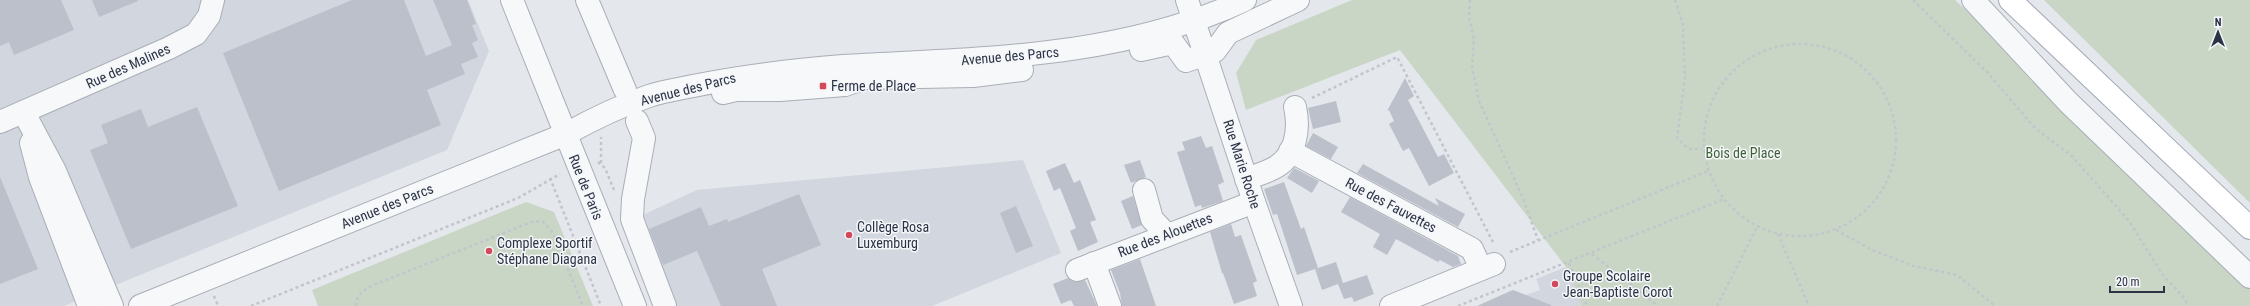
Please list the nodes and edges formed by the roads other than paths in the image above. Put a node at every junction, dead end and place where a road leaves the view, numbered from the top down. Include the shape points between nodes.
1 (213, 0) edge
2 (512, 0) edge
3 (587, 0) edge
4 (1187, 0) edge
5 (1245, 0) edge
6 (1298, 0) edge
7 (1973, 0) edge
8 (2010, 0) edge
9 (1195, 20) junction
10 (1206, 54) junction
11 (625, 90) dead end
12 (1295, 107) road end
13 (24, 113) junction
14 (637, 121) dead end
15 (0, 122) edge
16 (600, 130) road end
17 (566, 134) junction
18 (1290, 151) junction
19 (1246, 179) junction
20 (1144, 190) dead end
21 (1254, 202) junction
22 (2250, 228) edge
23 (1166, 234) junction
24 (2250, 277) edge
25 (89, 306) edge
26 (112, 306) edge
27 (140, 306) edge
28 (635, 306) edge
29 (665, 306) edge
30 (1110, 306) edge
31 (1291, 306) edge
32 (1391, 306) edge

1 - 13 street, Rue des Malines via 209,16 196,34
2 - 17 street, Rue de Paris
3 - 11 street
4 - 9 street, Rue Marie Roche
5 - 9 street, Avenue des Parcs
6 - 10 street via 1228,33 1215,51
7 - 24 street via 2068,102
8 - 22 main road
9 - 10 street, Rue Marie Roche
9 - 17 street, Avenue des Parcs via 1098,46 1037,55 806,69 742,76 650,96 596,118
10 - 16 street via 1186,61 1173,43 1073,63 973,76 865,78 845,85 780,90 736,90 659,109
10 - 19 street, Rue Marie Roche
12 - 18 street via 1298,130
13 - 15 street, Rue des Malines
13 - 25 street via 40,177
13 - 26 street via 55,171
14 - 29 street via 644,138 632,219
17 - 27 street, Avenue des Parcs
17 - 28 street, Rue de Paris
18 - 19 street via 1273,169
18 - 32 street, Rue des Fauvettes via 1472,249 1493,263
19 - 21 street, Rue Marie Roche
20 - 23 street via 1152,219
21 - 23 street, Rue des Alouettes
21 - 31 street, Rue Marie Roche
23 - 30 street, Rue des Alouettes via 1086,267

